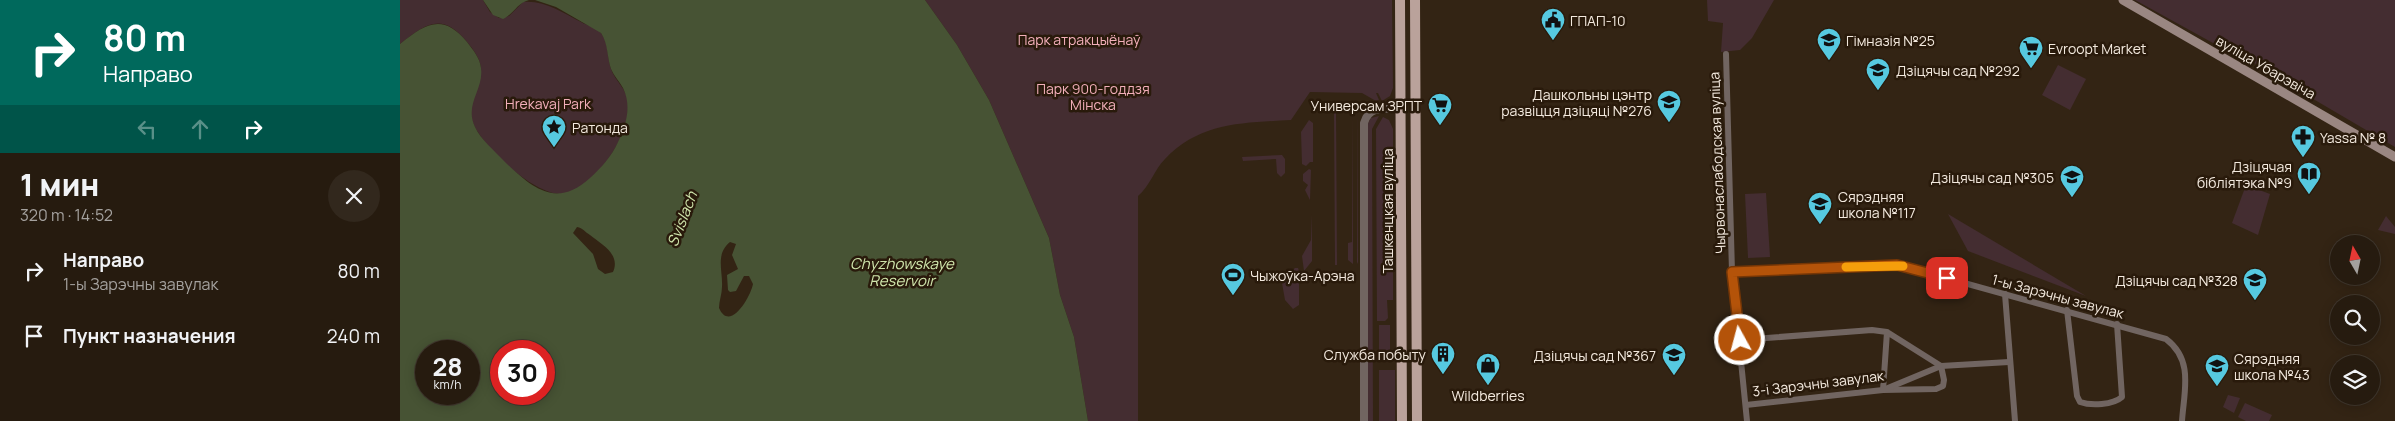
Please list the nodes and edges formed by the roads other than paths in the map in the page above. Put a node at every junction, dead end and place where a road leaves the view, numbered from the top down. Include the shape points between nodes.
1 (1400, 0) edge
2 (1415, 0) edge
3 (2123, 0) edge
4 (1726, 54) dead end
5 (1400, 109) junction
6 (1416, 109) junction
7 (2395, 157) edge
8 (1732, 272) junction
9 (2005, 294) junction
10 (2067, 310) junction
11 (2117, 324) junction
12 (1888, 332) junction
13 (1740, 340) junction
14 (2009, 362) junction
15 (1941, 366) junction
16 (1883, 390) junction
17 (1746, 405) junction
18 (1364, 421) edge
19 (1402, 421) edge
20 (1417, 421) edge
21 (1747, 421) edge
22 (2015, 421) edge
23 (2182, 421) edge

1 - 5 main road, Ташкенцкая вуліца
2 - 6 main road, Ташкенцкая вуліца
3 - 7 main road, вуліца Убарэвіча
4 - 8 street, Чырвонаслабодская вуліца
5 - 6 main road
5 - 18 street via 1373,110 1364,123
5 - 19 main road, Ташкенцкая вуліца
6 - 20 main road, Ташкенцкая вуліца
8 - 9 street, 1-ы Зарэчны завулак via 1897,265
8 - 13 street, Чырвонаслабодская вуліца
9 - 10 street, 1-ы Зарэчны завулак
9 - 14 street
10 - 11 street, 1-ы Зарэчны завулак
10 - 11 street via 2077,396 2086,404 2117,402 2122,397
11 - 23 street, 1-ы Зарэчны завулак via 2166,339 2174,345 2185,364
12 - 13 street via 1872,330
12 - 15 street
12 - 16 street
13 - 17 street, Чырвонаслабодская вуліца
14 - 15 street, 3-і Зарэчны завулак
14 - 22 street
15 - 16 street, 3-і Зарэчны завулак
15 - 16 street via 1944,380 1936,389
16 - 17 street, 3-і Зарэчны завулак
17 - 21 street, Чырвонаслабодская вуліца

